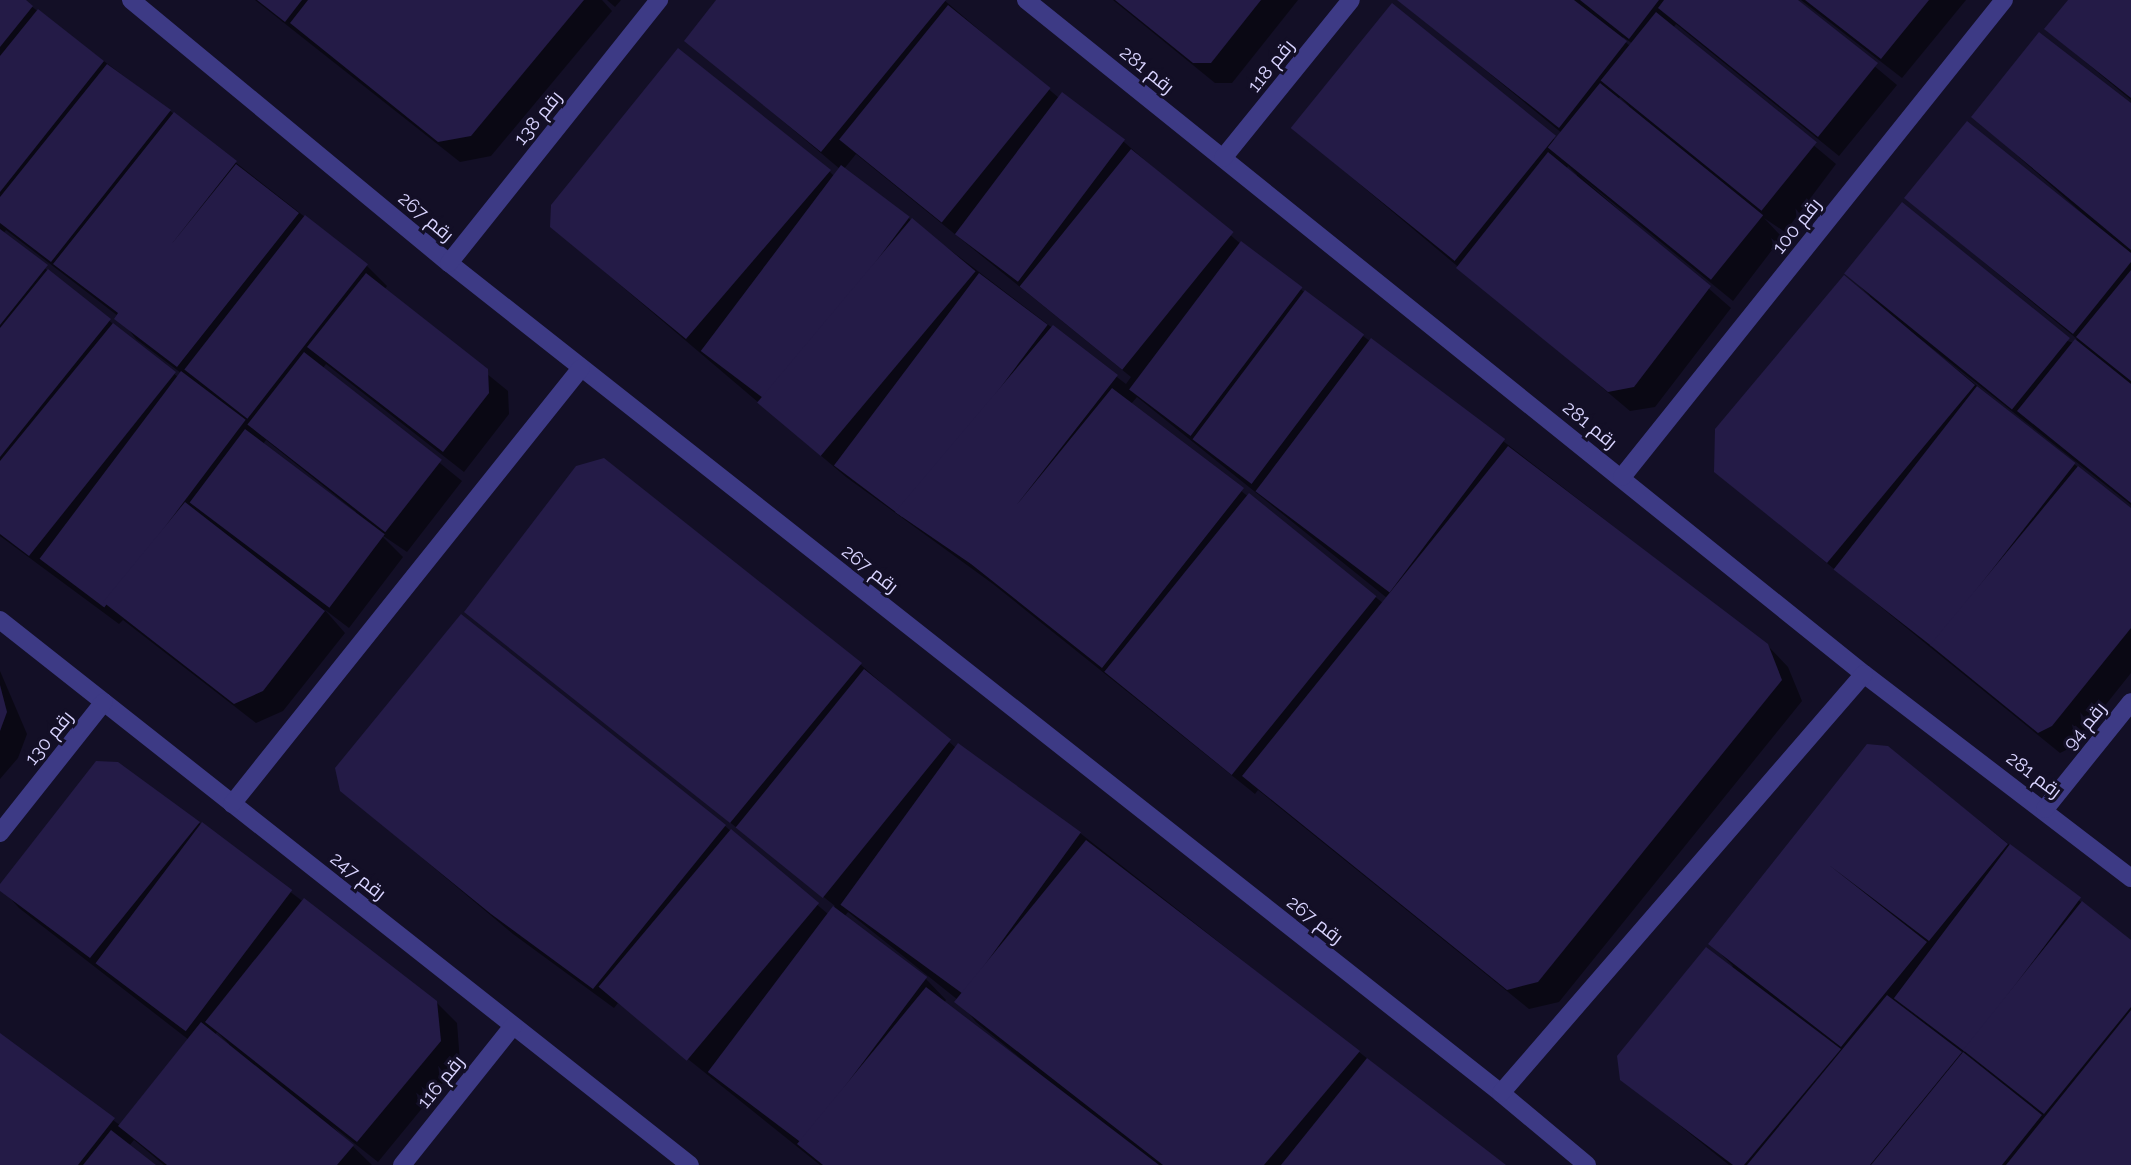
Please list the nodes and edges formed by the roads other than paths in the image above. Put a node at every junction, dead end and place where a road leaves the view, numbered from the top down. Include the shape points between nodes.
1 (131, 0) edge
2 (659, 0) edge
3 (1026, 0) edge
4 (1351, 0) edge
5 (2004, 0) edge
6 (1223, 158) junction
7 (449, 263) junction
8 (581, 368) junction
9 (1622, 477) junction
10 (0, 620) edge
11 (1864, 674) junction
12 (104, 702) junction
13 (2131, 702) edge
14 (232, 804) junction
15 (2045, 809) junction
16 (0, 833) edge
17 (2131, 878) edge
18 (513, 1026) junction
19 (1501, 1093) junction
20 (402, 1165) edge
21 (690, 1165) edge
22 (1587, 1165) edge

1 - 7 street, رقم 267
2 - 7 street, رقم 138
3 - 6 street, رقم 281
4 - 6 street, رقم 118
5 - 9 street, رقم 100
6 - 9 street, رقم 281
7 - 8 street, رقم 267
8 - 14 street
8 - 19 street, رقم 267
9 - 11 street, رقم 281
10 - 12 street, رقم 247
11 - 15 street, رقم 281
11 - 19 street
12 - 14 street, رقم 247
12 - 16 street, رقم 130
13 - 15 street, رقم 94
14 - 18 street, رقم 247
15 - 17 street, رقم 281
18 - 20 street, رقم 116
18 - 21 street, رقم 247
19 - 22 street, رقم 267

